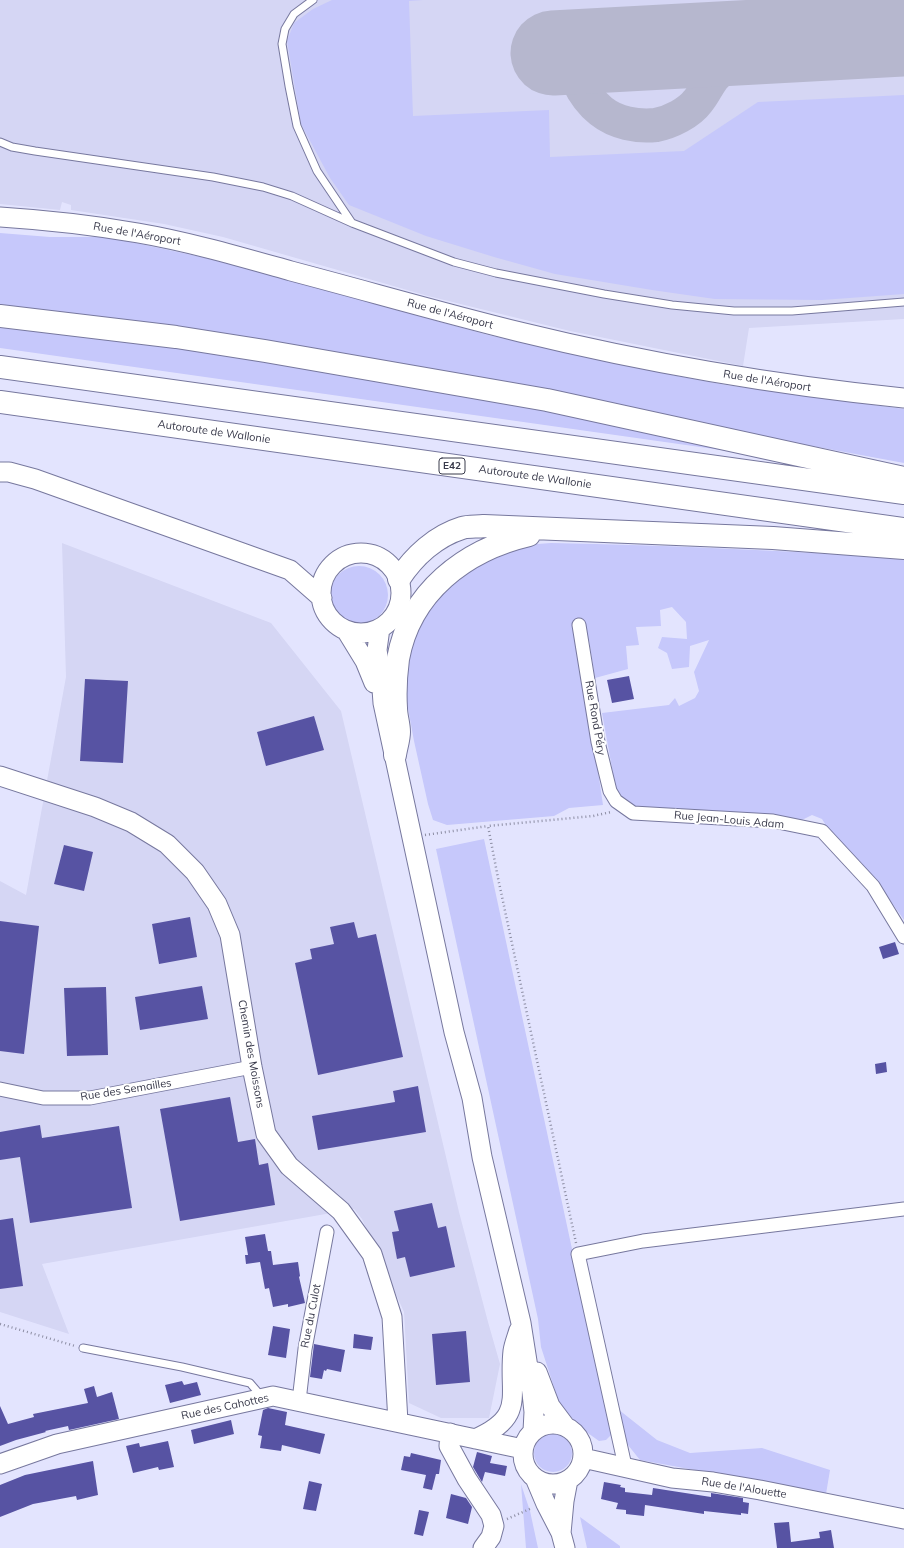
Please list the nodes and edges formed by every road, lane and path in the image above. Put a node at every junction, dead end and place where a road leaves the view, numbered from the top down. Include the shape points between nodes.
1 (314, 0) edge
2 (0, 142) edge
3 (0, 217) edge
4 (352, 223) junction
5 (904, 302) edge
6 (0, 316) edge
7 (0, 367) edge
8 (904, 398) edge
9 (0, 402) edge
10 (0, 472) edge
11 (904, 478) edge
12 (904, 493) edge
13 (904, 529) edge
14 (568, 530) junction
15 (904, 548) edge
16 (330, 568) junction
17 (290, 570) junction
18 (399, 579) junction
19 (322, 598) junction
20 (579, 626) dead end
21 (380, 628) junction
22 (346, 630) junction
23 (383, 703) junction
24 (395, 755) junction
25 (0, 776) edge
26 (622, 806) junction
27 (488, 826) junction
28 (412, 837) junction
29 (904, 937) edge
30 (252, 1067) junction
31 (0, 1089) edge
32 (904, 1209) edge
33 (327, 1232) dead end
34 (578, 1254) junction
35 (521, 1323) junction
36 (0, 1324) edge
37 (83, 1348) joint
38 (263, 1398) junction
39 (299, 1401) junction
40 (398, 1422) junction
41 (565, 1426) junction
42 (533, 1431) junction
43 (450, 1433) junction
44 (475, 1439) junction
45 (523, 1449) junction
46 (583, 1458) junction
47 (0, 1464) edge
48 (624, 1466) junction
49 (535, 1478) junction
50 (568, 1480) junction
51 (546, 1504) junction
52 (904, 1520) edge
53 (494, 1526) junction
54 (563, 1541) edge
55 (483, 1548) edge

1 - 4 lane via 294,14 285,29 282,44 288,86 297,126 317,171
2 - 4 lane via 35,151 258,186 292,196
3 - 8 street, Rue de l'Aéroport via 88,225 140,233 521,332 650,360 810,388
4 - 5 lane via 454,262 496,273 672,305 734,311 792,311
6 - 11 highway via 265,350 546,400
7 - 12 highway
9 - 13 highway, Autoroute de Wallonie / E42
10 - 17 street via 35,479
14 - 15 highway via 773,538
14 - 18 highway via 484,526 463,528 443,536 425,549 408,564
14 - 24 highway via 507,540 469,557 435,585 417,608 398,659 396,708 399,732
16 - 17 street
16 - 18 street via 340,558 350,554 370,553 387,562
16 - 19 street via 323,582
17 - 19 street
18 - 21 street via 399,607 392,619
19 - 22 street via 328,615
20 - 26 street, Rue Rond Péry via 598,742 610,791
21 - 22 street via 363,633
21 - 23 street via 376,650 382,675
22 - 23 street via 366,660
23 - 24 street
24 - 28 street
25 - 30 street, Chemin des Moissons via 96,807 131,822 166,844 195,872 217,904 230,936
26 - 27 path via 608,814
26 - 29 street, Rue Jean-Louis Adam via 633,813 774,821 822,831 873,886
27 - 28 path
27 - 34 path
28 - 35 street
30 - 31 street, Rue des Semailles via 90,1098 43,1098
30 - 40 street, Chemin des Moissons via 266,1134 289,1166 341,1210 372,1254 392,1317
32 - 34 street via 643,1241
33 - 39 street, Rue du Culot via 305,1349
34 - 48 street
35 - 41 street via 543,1390
35 - 42 street via 532,1393
35 - 44 street via 513,1351 512,1404 506,1419
36 - 37 path
37 - 38 lane via 250,1383
38 - 39 street, Rue des Cahottes via 273,1396
38 - 47 street, Rue des Cahottes via 57,1444
39 - 40 street, Rue des Cahottes
40 - 43 street, Rue des Cahottes
41 - 42 street via 557,1423 548,1424
41 - 46 street via 574,1431 580,1439
42 - 45 street
43 - 44 street, Rue des Cahottes
43 - 53 street via 449,1446 491,1515
44 - 45 street, Rue des Cahottes
45 - 49 street via 525,1465
46 - 48 street, Rue de l'Alouette
46 - 50 street via 581,1467
48 - 52 street, Rue de l'Alouette via 672,1478 760,1490
49 - 50 street via 548,1484
49 - 51 street
50 - 54 street via 564,1502
51 - 53 path via 526,1510
51 - 54 street
53 - 55 street via 491,1537

